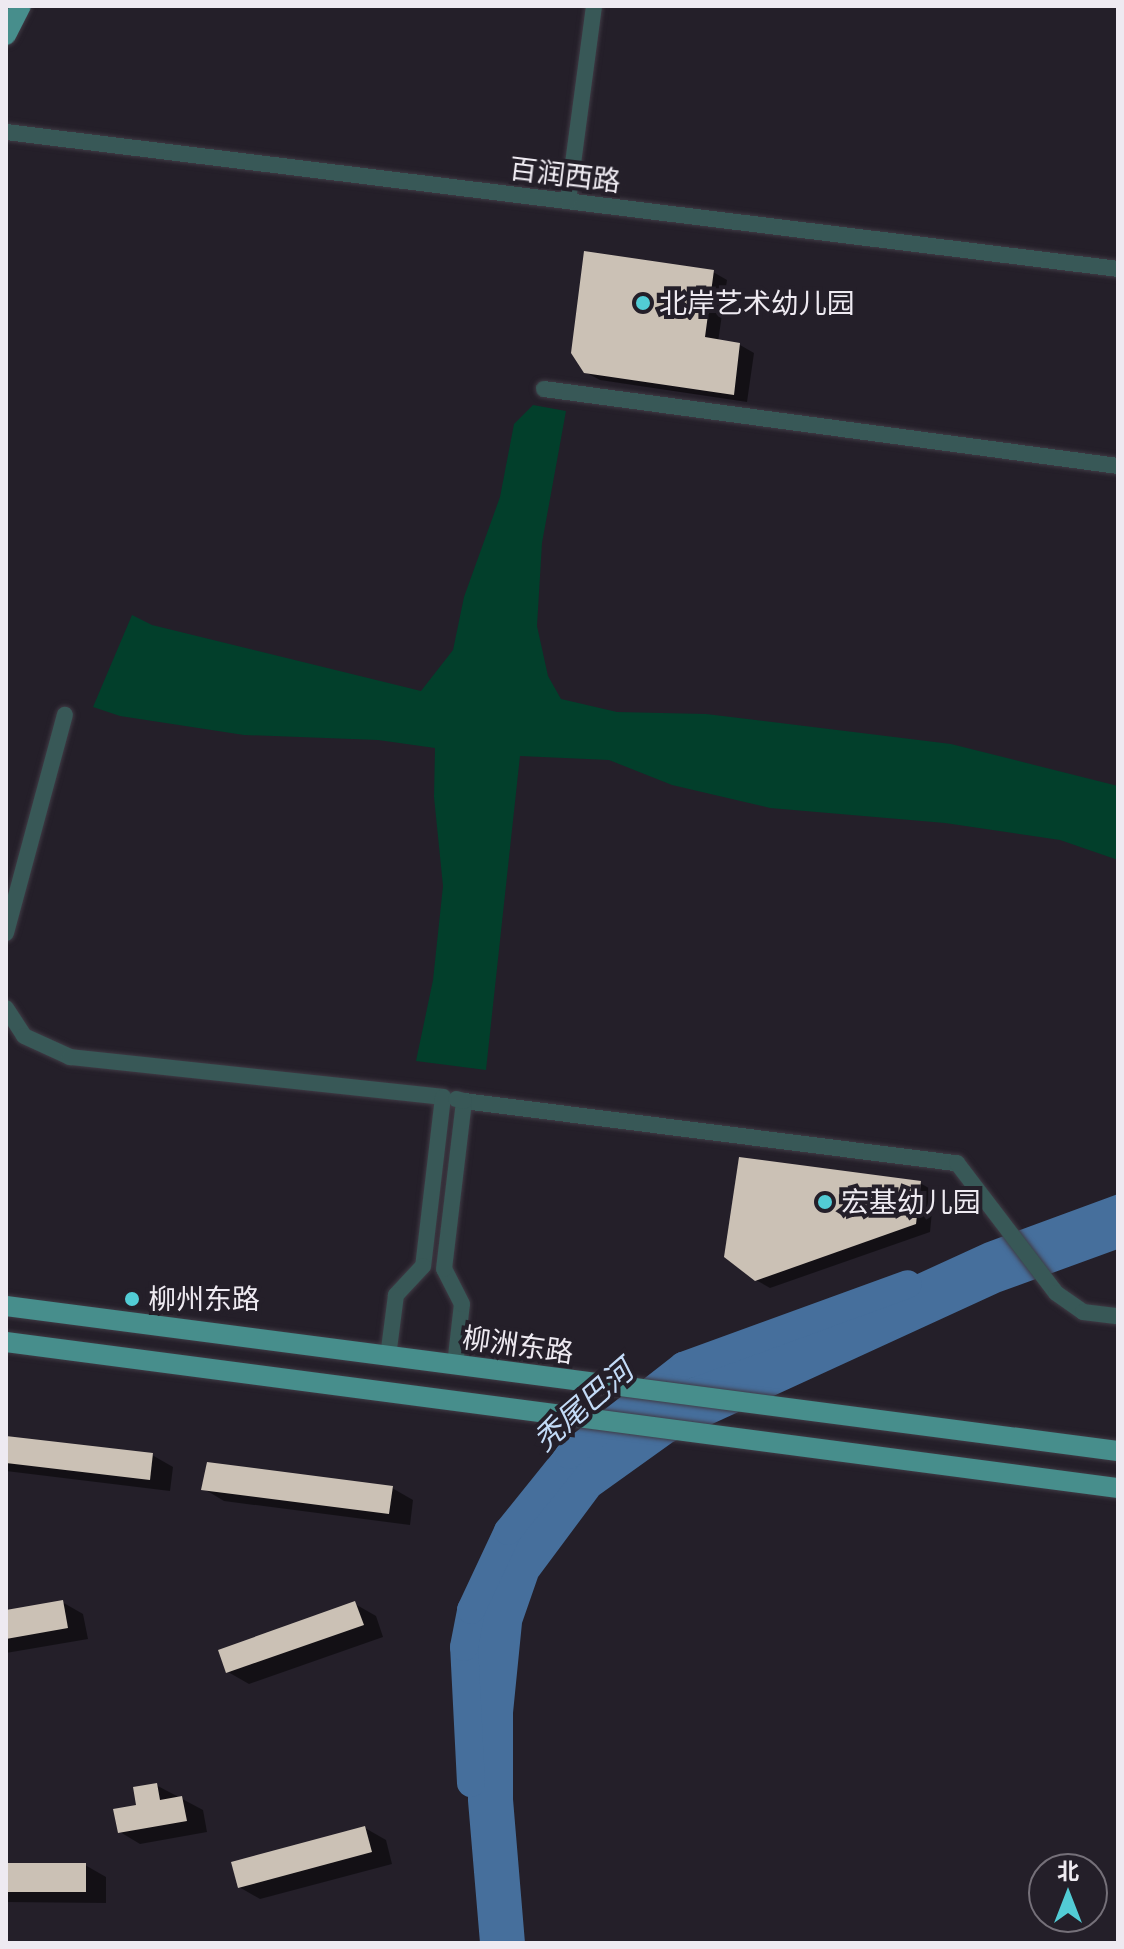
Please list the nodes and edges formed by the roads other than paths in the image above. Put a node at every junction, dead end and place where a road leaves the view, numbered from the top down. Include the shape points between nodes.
1 (21, 6) edge
2 (594, 6) edge
3 (6, 35) edge
4 (6, 132) edge
5 (568, 201) junction
6 (1118, 269) edge
7 (544, 389) dead end
8 (1118, 466) edge
9 (65, 715) dead end
10 (6, 933) edge
11 (6, 1008) edge
12 (443, 1097) junction
13 (464, 1101) junction
14 (6, 1306) edge
15 (1118, 1316) edge
16 (6, 1342) edge
17 (388, 1357) junction
18 (455, 1365) junction
19 (1118, 1451) edge
20 (1118, 1488) edge

1 - 3 main road
2 - 5 street
4 - 5 street, 百润西路
5 - 6 street, 百润西路
7 - 8 street
9 - 10 street
11 - 12 street via 24,1036 70,1057
12 - 13 street
12 - 17 street via 423,1266 396,1295
13 - 15 street via 957,1163 1056,1293 1083,1312
13 - 18 street via 444,1269 462,1304
14 - 17 main road, 柳洲东路
16 - 20 main road
17 - 18 main road, 柳洲东路
18 - 19 main road, 柳洲东路

